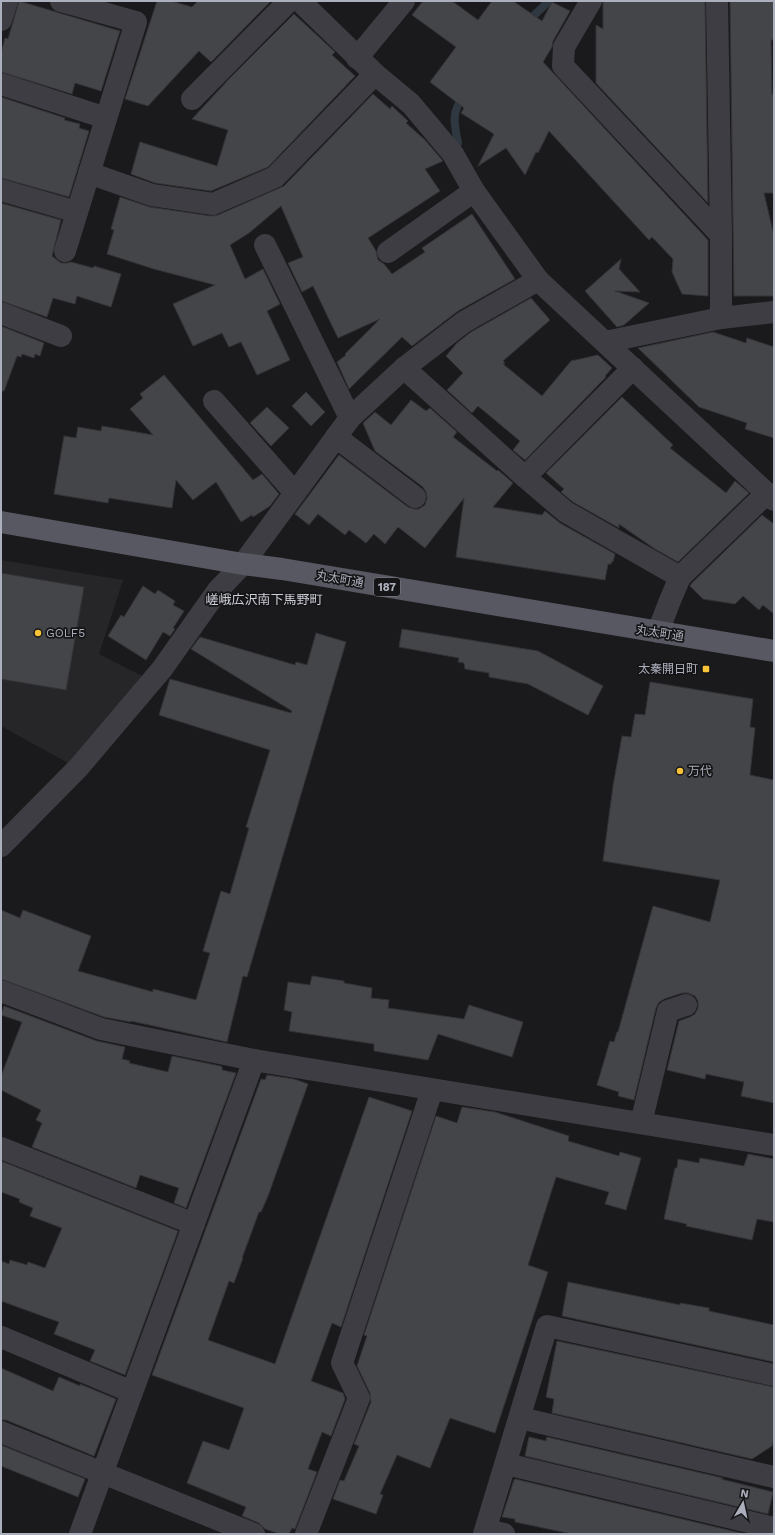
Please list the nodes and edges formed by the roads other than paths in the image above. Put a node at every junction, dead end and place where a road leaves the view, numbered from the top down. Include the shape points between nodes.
1 (7, 1) edge
2 (61, 1) edge
3 (289, 1) edge
4 (300, 1) edge
5 (404, 1) edge
6 (591, 1) edge
7 (716, 1) edge
8 (1, 20) edge
9 (358, 58) junction
10 (375, 74) junction
11 (1, 84) edge
12 (192, 99) dead end
13 (106, 118) junction
14 (89, 173) junction
15 (1, 190) edge
16 (474, 191) junction
17 (77, 212) junction
18 (721, 235) junction
19 (265, 245) dead end
20 (65, 251) dead end
21 (388, 252) dead end
22 (538, 280) junction
23 (1, 312) edge
24 (774, 312) edge
25 (721, 318) junction
26 (61, 336) dead end
27 (605, 342) junction
28 (404, 368) junction
29 (633, 368) junction
30 (214, 401) dead end
31 (350, 418) junction
32 (336, 437) junction
33 (524, 477) junction
34 (295, 493) junction
35 (770, 496) edge
36 (415, 498) dead end
37 (1, 522) edge
38 (242, 564) junction
39 (680, 577) junction
40 (658, 632) junction
41 (774, 651) edge
42 (1, 846) edge
43 (1, 991) edge
44 (686, 1005) dead end
45 (254, 1060) junction
46 (432, 1090) junction
47 (641, 1123) junction
48 (774, 1145) edge
49 (1, 1148) edge
50 (194, 1224) junction
51 (1, 1337) edge
52 (774, 1375) edge
53 (132, 1392) junction
54 (520, 1418) junction
55 (1, 1432) edge
56 (506, 1464) junction
57 (103, 1472) junction
58 (774, 1478) edge
59 (774, 1528) edge
60 (491, 1533) edge
61 (80, 1534) edge
62 (254, 1534) edge
63 (306, 1534) edge

1 - 8 street
2 - 13 street via 136,22
3 - 12 street
4 - 9 street
5 - 9 street
6 - 18 street via 564,47 563,66
7 - 18 street
9 - 10 street
10 - 14 street via 275,177 213,204 152,196
10 - 16 street via 411,104 453,154
11 - 13 street
13 - 14 street
14 - 17 street
15 - 17 street
16 - 21 street
16 - 22 street
17 - 20 street
18 - 25 street
19 - 31 street
22 - 27 street
22 - 28 street via 464,322
23 - 26 street
24 - 25 street
25 - 27 street
27 - 29 street
28 - 31 street
28 - 33 street
29 - 33 street
29 - 35 street
30 - 34 street
31 - 32 street
32 - 34 street
32 - 36 street
33 - 39 street via 566,512
34 - 38 street
35 - 39 street
37 - 38 main road, 丸太町通 / 187
38 - 40 main road, 丸太町通 / 187
38 - 42 street via 218,590 162,669 78,768
39 - 40 street
40 - 41 main road, 丸太町通 / 187
43 - 45 street via 101,1029
44 - 47 street via 668,1011
45 - 46 street
45 - 50 street
46 - 47 street
46 - 63 street via 342,1363 359,1398
47 - 48 street
49 - 50 street
50 - 53 street
51 - 53 street
52 - 54 street via 547,1326
53 - 57 street
54 - 56 street
54 - 58 street
55 - 57 street
56 - 59 street
56 - 60 street
57 - 61 street
57 - 62 street

